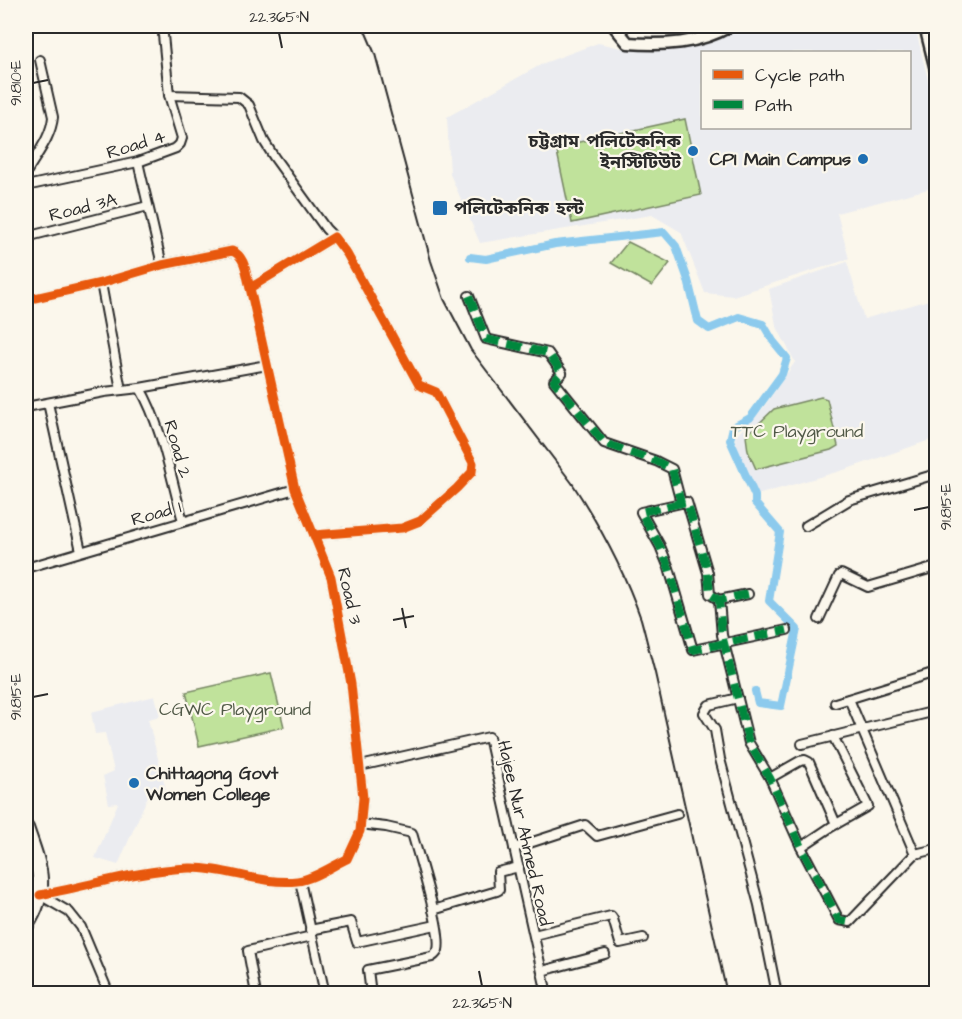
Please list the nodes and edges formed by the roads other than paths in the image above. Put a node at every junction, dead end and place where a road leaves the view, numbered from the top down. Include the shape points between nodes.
1 (614, 26) edge
2 (730, 26) edge
3 (925, 26) edge
4 (163, 35) dead end
5 (40, 60) dead end
6 (936, 70) edge
7 (169, 95) junction
8 (138, 162) junction
9 (26, 173) edge
10 (26, 186) edge
11 (148, 206) junction
12 (26, 237) edge
13 (334, 237) junction
14 (162, 265) junction
15 (102, 283) junction
16 (250, 288) junction
17 (469, 296) dead end
18 (26, 300) edge
19 (267, 365) junction
20 (140, 388) junction
21 (121, 390) junction
22 (48, 403) junction
23 (26, 407) edge
24 (936, 474) edge
25 (295, 489) junction
26 (681, 503) junction
27 (183, 520) junction
28 (806, 526) dead end
29 (314, 535) junction
30 (81, 551) junction
31 (936, 567) edge
32 (26, 568) edge
33 (748, 594) dead end
34 (719, 600) junction
35 (819, 619) dead end
36 (787, 630) dead end
37 (724, 644) junction
38 (936, 672) edge
39 (738, 698) junction
40 (849, 699) junction
41 (835, 703) dead end
42 (936, 711) edge
43 (862, 730) junction
44 (833, 736) junction
45 (802, 744) dead end
46 (360, 766) junction
47 (770, 778) junction
48 (677, 814) dead end
49 (360, 824) junction
50 (836, 824) junction
51 (26, 828) edge
52 (26, 847) edge
53 (801, 847) junction
54 (514, 848) junction
55 (936, 849) edge
56 (915, 854) junction
57 (519, 867) junction
58 (300, 881) junction
59 (40, 895) junction
60 (433, 910) junction
61 (26, 911) edge
62 (26, 925) edge
63 (436, 925) junction
64 (311, 933) junction
65 (534, 935) junction
66 (643, 938) dead end
67 (606, 954) dead end
68 (542, 971) junction
69 (109, 993) edge
70 (256, 993) edge
71 (325, 993) edge
72 (371, 993) edge
73 (547, 993) edge
74 (777, 993) edge

1 - 2 main road via 628,43 652,45 703,39
3 - 6 main road
4 - 7 street, Road 4
5 - 9 street via 52,108 52,126
7 - 8 street, Road 4 via 182,138 180,144
7 - 13 street via 244,100 274,157
8 - 10 street, Road 4
8 - 11 street
11 - 12 street, Road 3A
11 - 14 street
13 - 16 street
13 - 29 street via 419,386 436,392 473,463 472,472 420,520 402,528
14 - 15 street, Road 3
14 - 16 street, Road 3 via 232,251 243,261
15 - 18 street, Road 3
15 - 21 street
16 - 19 street, Road 3
17 - 26 street via 486,339 548,353 562,373 554,381 604,443 672,469
19 - 20 street
19 - 25 street, Road 3
20 - 21 street
20 - 27 street, Road 2 via 156,423
21 - 22 street
22 - 23 street
22 - 30 street
24 - 28 street via 849,500
25 - 27 street, Road 1
25 - 29 street, Road 3
26 - 34 street via 687,502 708,573 710,594
26 - 37 street via 641,512 669,568 693,650
27 - 30 street, Road 1
29 - 46 street, Road 3 via 331,577 351,684
30 - 32 street, Road 1
31 - 35 street via 868,587 841,574
33 - 34 street
34 - 37 street
36 - 37 street
37 - 39 street
38 - 40 street
39 - 47 street via 749,742
39 - 74 street via 709,705 704,714 715,730
40 - 41 street
40 - 43 street
42 - 43 street
43 - 44 street
43 - 56 street
44 - 45 street
44 - 50 street via 868,806
46 - 49 street, Road 3
46 - 54 street, Hajee Nur Ahmed Road via 489,737
47 - 50 street via 800,761 809,762
47 - 53 street
48 - 54 street via 597,836 585,825
49 - 58 street, Road 3 via 347,859
49 - 60 street via 412,833
50 - 53 street
51 - 59 highway via 38,868
52 - 61 highway via 33,891
53 - 56 street via 843,922 850,922
54 - 57 street, Hajee Nur Ahmed Road
55 - 56 street
57 - 60 street via 498,872 497,891
57 - 65 street, Hajee Nur Ahmed Road
58 - 59 street, Road 3 via 272,881 217,869 188,868 118,877
58 - 64 street
59 - 62 highway
59 - 69 street via 69,912 81,927
60 - 63 street
63 - 64 street via 357,942 351,922
63 - 72 street via 437,952 432,957 368,970
64 - 70 street via 248,951
64 - 71 street
65 - 66 street via 610,916 620,943
65 - 68 street, Hajee Nur Ahmed Road
67 - 68 street
68 - 73 street, Hajee Nur Ahmed Road

